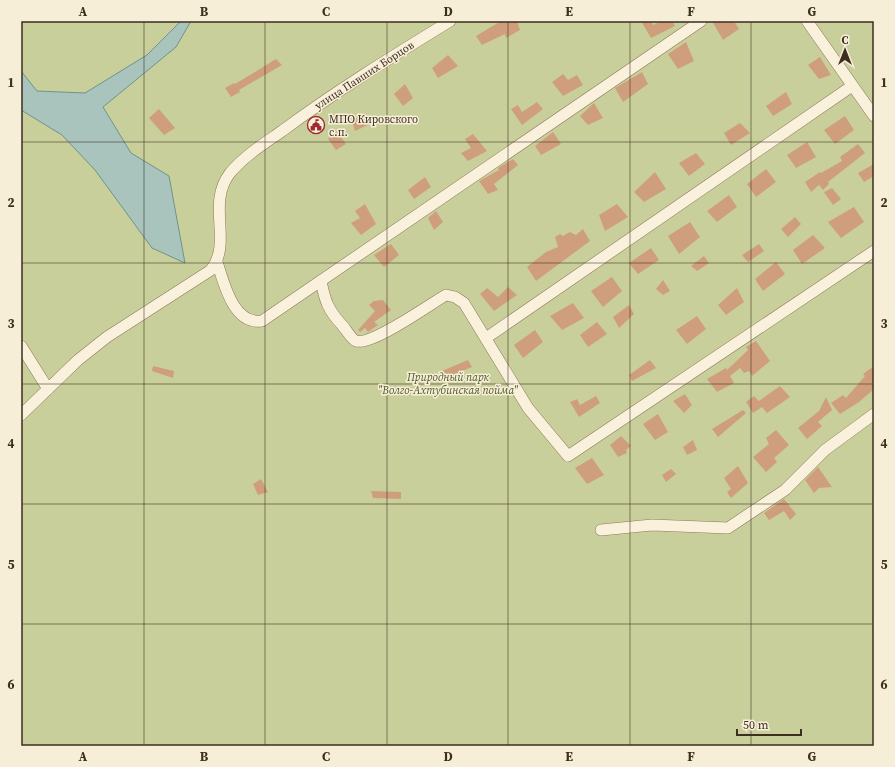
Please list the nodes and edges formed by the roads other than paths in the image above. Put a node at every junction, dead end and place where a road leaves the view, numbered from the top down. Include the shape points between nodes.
1 (450, 21) edge
2 (701, 21) edge
3 (807, 21) edge
4 (852, 86) junction
5 (874, 116) edge
6 (874, 251) edge
7 (214, 266) junction
8 (321, 281) junction
9 (486, 338) junction
10 (21, 346) edge
11 (48, 389) junction
12 (874, 414) edge
13 (21, 415) edge
14 (600, 530) dead end

1 - 7 street, улица Павших Борцов via 330,95 251,153 230,173 221,189 218,204 220,251
2 - 8 street
3 - 4 street
4 - 5 street
4 - 9 street
6 - 9 street via 568,456 528,408
7 - 8 street via 233,304 246,318 254,322 262,321
7 - 11 street via 107,337
8 - 9 street via 325,302 330,311 355,340 364,342 391,329 446,295 464,303
10 - 11 street
11 - 13 street
12 - 14 street via 825,450 785,490 728,528 652,525

